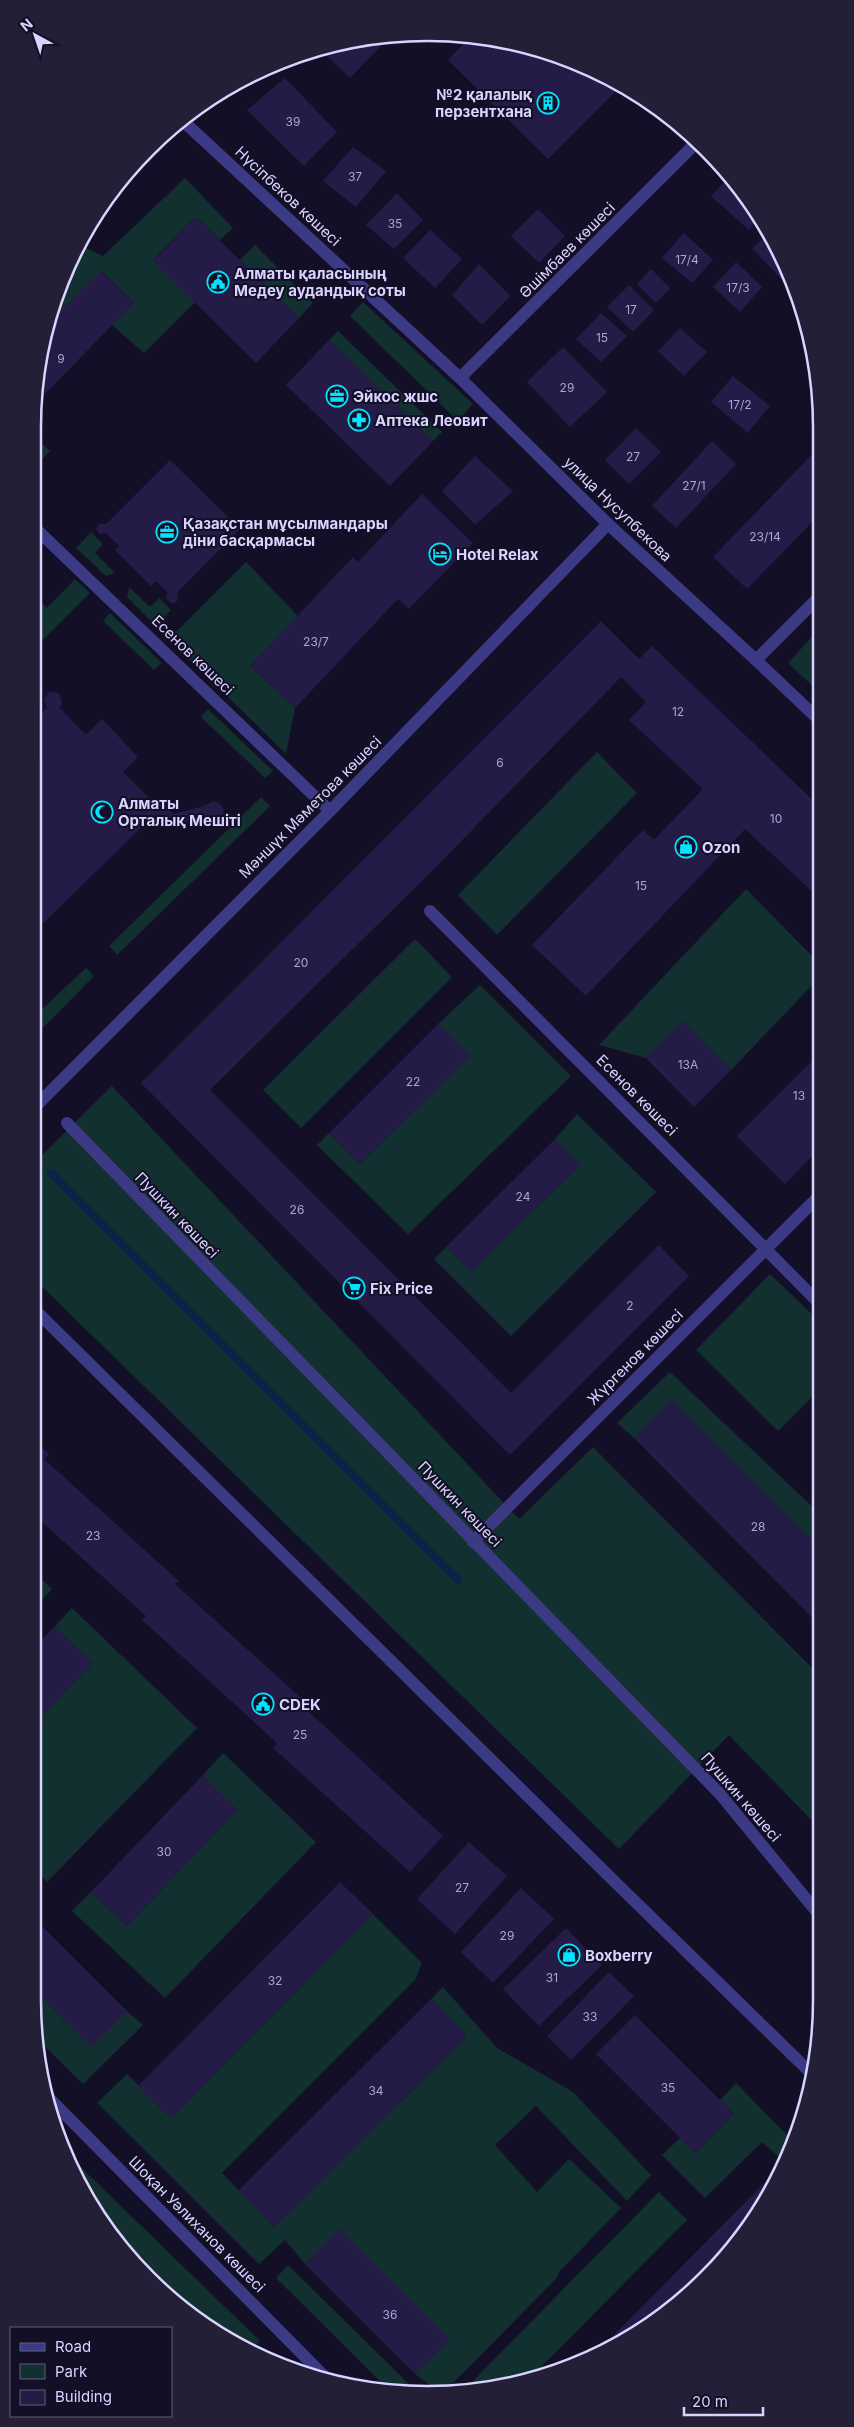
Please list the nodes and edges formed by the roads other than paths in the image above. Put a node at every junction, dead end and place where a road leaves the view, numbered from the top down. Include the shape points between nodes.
1 (187, 125) edge
2 (692, 147) edge
3 (460, 378) junction
4 (608, 524) junction
5 (41, 534) edge
6 (813, 602) edge
7 (756, 660) junction
8 (813, 714) edge
9 (330, 811) junction
10 (430, 911) dead end
11 (41, 1101) edge
12 (67, 1122) dead end
13 (813, 1202) edge
14 (766, 1249) junction
15 (813, 1297) edge
16 (41, 1316) edge
17 (473, 1542) junction
18 (813, 1906) edge
19 (806, 2068) edge
20 (56, 2106) edge
21 (318, 2370) edge

1 - 3 street, Нүсіпбеков көшесі
2 - 3 street, Әшімбаев көшесі
3 - 4 street, улица Нусупбекова
4 - 7 street, улица Нусупбекова
4 - 9 street, Мәншүк Мәметова көшесі
5 - 9 street, Есенов көшесі
6 - 7 street
7 - 8 street
9 - 11 street, Мәншүк Мәметова көшесі
10 - 14 street, Есенов көшесі
12 - 17 street, Пушкин көшесі
13 - 14 street, Жүргенов көшесі
14 - 15 street, Есенов көшесі
14 - 17 street, Жүргенов көшесі
16 - 19 street
17 - 18 street, Пушкин көшесі via 720,1794
20 - 21 street, Шоқан Уәлиханов көшесі

